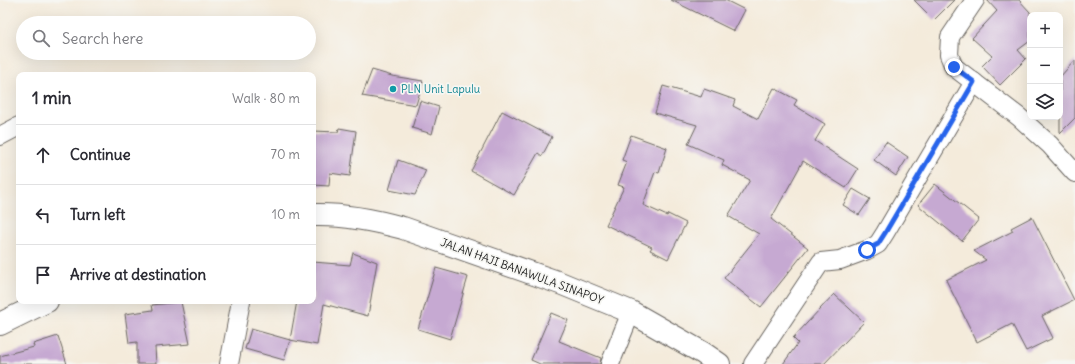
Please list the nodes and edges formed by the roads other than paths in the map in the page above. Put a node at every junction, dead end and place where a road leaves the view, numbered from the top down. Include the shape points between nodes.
1 (975, 0) edge
2 (974, 82) junction
3 (16, 128) edge
4 (0, 136) edge
5 (1075, 173) edge
6 (316, 215) edge
7 (41, 304) edge
8 (240, 304) edge
9 (631, 312) junction
10 (0, 324) edge
11 (228, 364) edge
12 (610, 364) edge
13 (719, 364) edge
14 (754, 364) edge

1 - 2 street via 950,37 949,55 954,67
2 - 5 street via 1019,117 1050,145
2 - 14 street via 878,244 840,260 820,262
3 - 4 street
6 - 9 highway, JALAN HAJI BANAWULA SINAPOY via 329,214 377,221 403,228 560,283
7 - 10 highway
8 - 11 street
9 - 12 street
9 - 13 highway, JALAN HAJI BANAWULA SINAPOY

